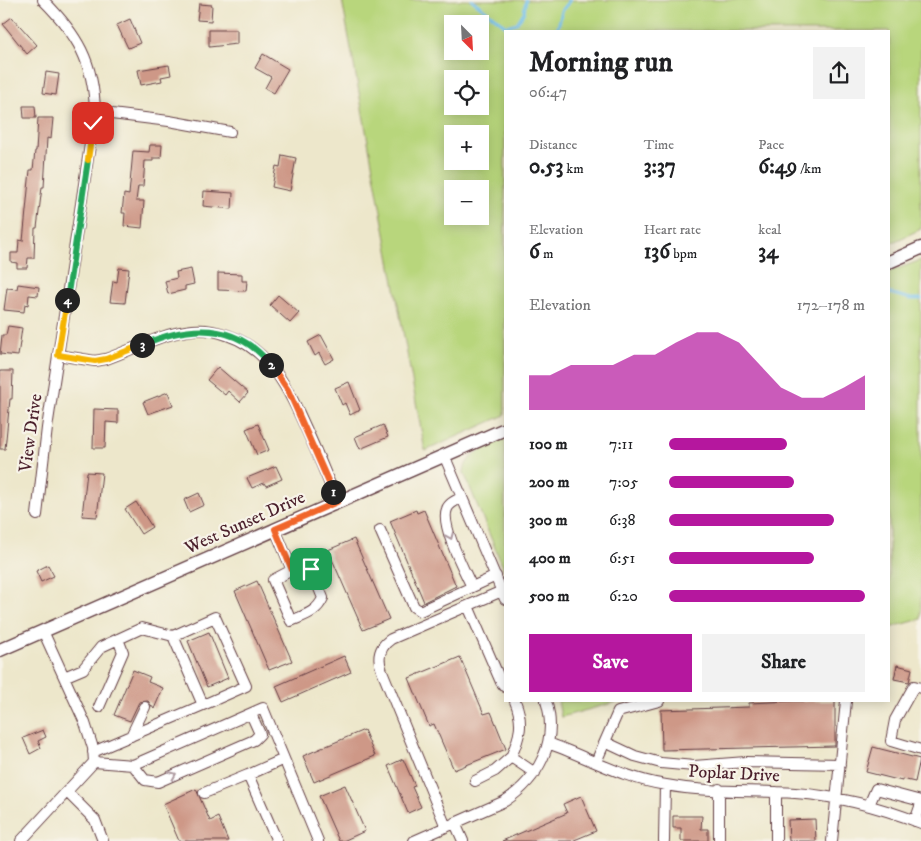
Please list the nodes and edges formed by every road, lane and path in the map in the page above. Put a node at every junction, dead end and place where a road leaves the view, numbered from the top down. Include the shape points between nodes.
1 (43, 0) edge
2 (95, 112) junction
3 (230, 132) dead end
4 (921, 248) edge
5 (890, 262) edge
6 (58, 355) junction
7 (504, 429) edge
8 (444, 455) junction
9 (462, 497) junction
10 (337, 502) junction
11 (37, 516) dead end
12 (275, 529) junction
13 (380, 530) dead end
14 (292, 570) junction
15 (496, 576) junction
16 (472, 587) junction
17 (503, 595) edge
18 (468, 606) junction
19 (43, 631) junction
20 (173, 636) junction
21 (118, 638) junction
22 (0, 650) edge
23 (64, 677) junction
24 (504, 683) edge
25 (921, 688) edge
26 (515, 702) edge
27 (546, 702) edge
28 (655, 702) edge
29 (846, 702) edge
30 (203, 704) junction
31 (99, 707) dead end
32 (145, 707) dead end
33 (251, 714) junction
34 (131, 736) junction
35 (605, 742) junction
36 (548, 743) junction
37 (921, 750) edge
38 (94, 757) junction
39 (511, 757) junction
40 (284, 759) junction
41 (596, 762) junction
42 (133, 764) junction
43 (840, 764) junction
44 (534, 773) junction
45 (248, 776) junction
46 (475, 781) dead end
47 (665, 785) junction
48 (719, 789) junction
49 (67, 792) junction
50 (776, 792) junction
51 (204, 793) dead end
52 (836, 798) junction
53 (921, 803) edge
54 (869, 805) junction
55 (918, 822) edge
56 (451, 825) junction
57 (102, 837) edge
58 (420, 840) edge
59 (21, 841) edge
60 (92, 841) edge
61 (277, 841) edge
62 (318, 841) edge
63 (463, 841) edge
64 (664, 841) edge
65 (719, 841) edge
66 (776, 841) edge
67 (832, 841) edge

1 - 2 street, View Drive via 80,45 91,73
2 - 3 street
2 - 6 street, View Drive
4 - 5 main road
6 - 10 street via 95,361 106,359 173,333 195,329 217,331 237,338 252,347 278,374 302,420
6 - 11 street, View Drive
7 - 8 main road, West Sunset Drive
8 - 9 street
8 - 10 main road, West Sunset Drive
9 - 15 street
9 -> 16 street via 446,509 446,527
10 - 12 main road, West Sunset Drive
12 - 14 street
12 - 19 main road, West Sunset Drive
13 - 16 street via 417,610 430,608
14 - 14 street via 311,569 323,598 320,606 312,612 291,621 273,580
15 - 16 street
15 - 17 street
17 - 18 street
18 - 24 street
18 - 56 street via 391,639 382,648 379,659
19 - 22 main road, West Sunset Drive
19 - 23 street
20 - 21 street via 142,628
20 - 30 street
20 - 30 street via 215,617 246,686
21 - 23 street via 101,647 83,669
21 - 31 street via 123,652
23 - 38 street via 85,723
25 - 37 street via 914,686 895,720 891,741
26 - 39 street via 521,722
27 - 36 street via 550,717
28 - 35 street via 618,712
29 - 43 street
30 - 34 street
32 - 34 street
33 - 40 street via 263,708
33 - 42 street
42 -> 33 street via 145,780 158,782 254,740 260,734
34 - 38 street
35 - 41 street
35 - 43 street via 661,764
36 - 41 street, Poplar Drive
36 - 44 street
38 - 42 street
38 - 49 street
39 - 44 street
39 - 46 street via 495,771
40 - 45 street
40 - 62 street
41 - 47 street, Poplar Drive via 625,775
43 - 52 street
44 - 56 street via 517,793 505,801
45 - 51 street
45 - 61 street
47 - 48 street, Poplar Drive
47 - 64 street
48 - 50 street, Poplar Drive
48 - 65 street
49 - 57 street via 95,820
49 - 59 street
50 - 52 street, Poplar Drive
50 - 66 street
52 - 54 street, Poplar Drive
52 - 67 street
53 - 54 street via 876,789
53 - 55 street
54 - 55 street, Poplar Drive
56 - 58 street
56 - 63 street
57 - 60 street

